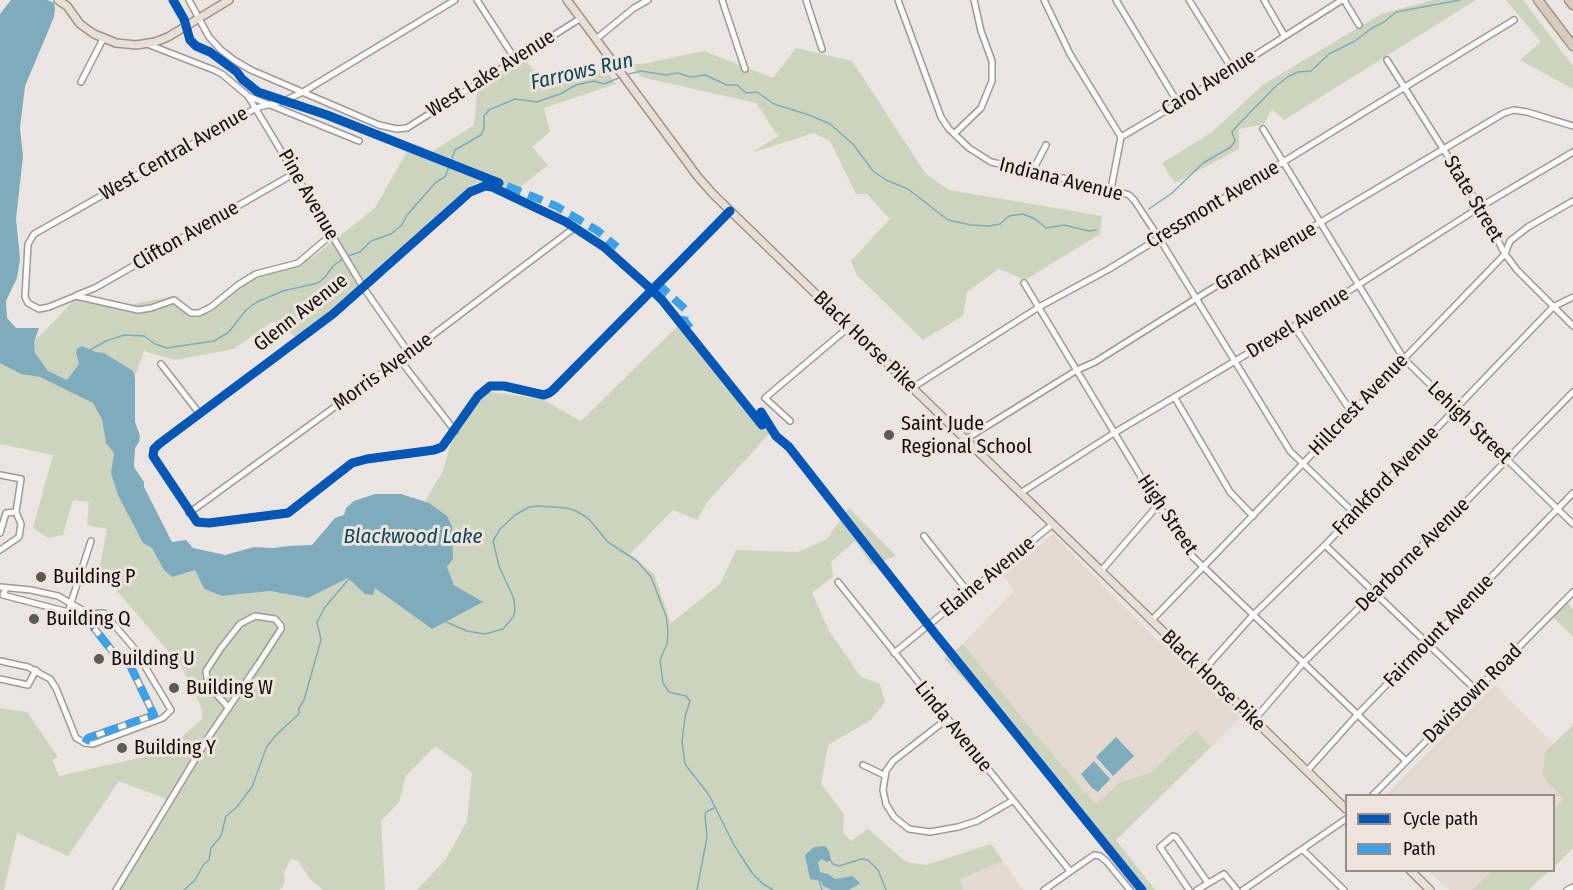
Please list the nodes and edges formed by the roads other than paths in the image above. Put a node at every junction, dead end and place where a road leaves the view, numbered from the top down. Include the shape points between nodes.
1 (58, 0) edge
2 (189, 0) edge
3 (229, 0) edge
4 (455, 0) edge
5 (477, 0) edge
6 (567, 0) edge
7 (632, 0) edge
8 (648, 0) edge
9 (722, 0) edge
10 (806, 0) edge
11 (898, 0) edge
12 (974, 0) edge
13 (1044, 0) edge
14 (1116, 0) edge
15 (1189, 0) edge
16 (1264, 0) edge
17 (1343, 0) edge
18 (1538, 0) edge
19 (1569, 0) edge
20 (220, 2) edge
21 (1573, 5) edge
22 (634, 8) junction
23 (200, 18) junction
24 (581, 18) junction
25 (1514, 20) dead end
26 (1359, 25) dead end
27 (1284, 35) junction
28 (103, 39) junction
29 (596, 39) junction
30 (145, 44) junction
31 (1573, 46) edge
32 (822, 49) dead end
33 (515, 59) junction
34 (1387, 60) dead end
35 (745, 69) dead end
36 (1232, 69) junction
37 (81, 82) dead end
38 (1405, 87) junction
39 (303, 92) junction
40 (248, 96) junction
41 (1178, 103) junction
42 (270, 105) junction
43 (256, 108) junction
44 (1573, 126) edge
45 (1263, 129) dead end
46 (954, 134) junction
47 (1121, 137) junction
48 (359, 141) dead end
49 (1046, 145) dead end
50 (1443, 150) junction
51 (1573, 152) edge
52 (1283, 162) junction
53 (1032, 172) junction
54 (295, 173) junction
55 (1111, 189) junction
56 (1573, 201) edge
57 (1480, 207) junction
58 (730, 211) junction
59 (1321, 224) junction
60 (574, 228) junction
61 (331, 235) junction
62 (1159, 237) junction
63 (27, 248) joint
64 (1505, 254) junction
65 (1024, 283) dead end
66 (1358, 285) junction
67 (363, 287) junction
68 (652, 290) junction
69 (76, 296) junction
70 (1573, 297) edge
71 (1197, 298) junction
72 (1553, 307) junction
73 (1039, 308) junction
74 (1294, 326) junction
75 (1573, 326) edge
76 (849, 327) junction
77 (409, 353) junction
78 (1404, 359) junction
79 (400, 360) junction
80 (1234, 362) junction
81 (161, 364) dead end
82 (1077, 370) junction
83 (912, 388) junction
84 (1573, 392) edge
85 (1175, 398) junction
86 (1455, 410) junction
87 (199, 413) junction
88 (1352, 413) junction
89 (790, 421) dead end
90 (762, 426) dead end
91 (455, 431) junction
92 (1114, 433) junction
93 (966, 439) junction
94 (1507, 459) junction
95 (1301, 464) junction
96 (0, 475) edge
97 (1022, 492) junction
98 (1573, 494) edge
99 (1158, 505) junction
100 (1557, 510) junction
101 (16, 512) junction
102 (189, 513) junction
103 (1355, 514) junction
104 (1253, 516) junction
105 (1053, 524) junction
106 (1573, 524) edge
107 (0, 533) edge
108 (924, 536) dead end
109 (92, 541) dead end
110 (1325, 545) junction
111 (0, 550) edge
112 (1204, 567) junction
113 (1101, 571) junction
114 (838, 582) dead end
115 (3, 588) edge
116 (1376, 592) junction
117 (1573, 592) edge
118 (969, 593) junction
119 (73, 603) junction
120 (89, 614) junction
121 (1254, 614) junction
122 (1151, 621) junction
123 (1428, 643) junction
124 (894, 653) junction
125 (0, 660) edge
126 (1305, 662) junction
127 (36, 670) junction
128 (1203, 670) junction
129 (0, 679) edge
130 (1477, 691) junction
131 (228, 708) junction
132 (1358, 714) junction
133 (947, 719) junction
134 (1254, 720) junction
135 (85, 743) junction
136 (1406, 761) junction
137 (863, 765) dead end
138 (1307, 771) junction
139 (884, 775) junction
140 (1373, 794) edge
141 (1012, 801) junction
142 (1345, 807) edge
143 (1345, 820) edge
144 (1303, 850) junction
145 (1070, 872) junction
146 (1412, 872) edge
147 (1208, 883) junction
148 (1251, 885) junction
149 (1573, 887) edge
150 (116, 890) edge
151 (1044, 890) edge
152 (1130, 890) edge
153 (1189, 890) edge
154 (1197, 890) edge
155 (1237, 890) edge
156 (1243, 890) edge
157 (1257, 890) edge
158 (1344, 890) edge
159 (1430, 890) edge
160 (1567, 890) edge

1 - 28 main road via 86,29
2 - 23 street
3 - 20 main road
4 - 39 street, West Central Avenue
5 - 33 street
6 - 24 main road, Black Horse Pike
7 - 22 street
8 - 22 street
9 - 35 street
10 - 32 street
11 - 46 street, Indiana Avenue via 941,117
12 - 46 street via 992,61 992,81 981,108
13 - 47 street via 1070,54
14 - 41 street
15 - 36 street
16 - 27 street
17 - 26 street
17 - 27 street, Carol Avenue
18 - 31 highway
19 - 21 highway
20 - 23 main road
22 - 29 street
23 - 30 main road via 168,37
23 - 39 street via 209,36 234,60
24 - 29 main road, Black Horse Pike
24 - 33 street, West Lake Avenue
25 - 38 street, Cressmont Avenue
27 - 36 street, Carol Avenue
28 - 30 main road via 126,45
28 - 37 street
29 - 58 main road, Black Horse Pike via 698,177
30 - 40 street via 222,74
33 - 39 street, West Lake Avenue via 407,128 390,129
34 - 38 street, State Street
36 - 41 street, Carol Avenue
38 - 50 street, State Street
38 - 52 street, Cressmont Avenue
39 - 42 street, West Central Avenue
40 - 42 street
40 - 43 street, Pine Avenue
41 - 47 street, Carol Avenue
42 - 43 street, West Central Avenue
42 - 48 street
43 - 54 street, Pine Avenue
43 - 63 street, West Central Avenue via 34,234
44 - 50 street, Grand Avenue via 1510,111
45 - 52 street, Lehigh Street
46 - 53 street, Indiana Avenue via 991,162
47 - 55 street
49 - 53 street
50 - 57 street, State Street
50 - 59 street, Grand Avenue
51 - 57 street, Drexel Avenue
52 - 59 street, Lehigh Street
52 - 62 street, Cressmont Avenue
53 - 55 street, Indiana Avenue
54 - 61 street, Pine Avenue
54 - 69 street, Clifton Avenue
55 - 62 street, Indiana Avenue via 1129,195
56 - 64 street, Hillcrest Avenue via 1516,236
57 - 64 street, State Street
57 - 66 street, Drexel Avenue
58 - 68 street
58 - 76 main road, Black Horse Pike
59 - 66 street, Lehigh Street
59 - 71 street, Grand Avenue
60 - 67 street, Glenn Avenue via 492,187 476,189
60 - 68 street via 604,247
60 - 77 street, Morris Avenue
61 - 67 street, Pine Avenue
61 - 69 street via 298,263 256,274 202,312 191,313 174,300 138,310
62 - 71 street, Indiana Avenue
62 - 73 street, Cressmont Avenue
63 - 69 street, Clifton Avenue via 24,292 28,303 44,308
64 - 72 street, State Street
64 - 78 street, Hillcrest Avenue
65 - 73 street, High Street
66 - 74 street, Drexel Avenue
66 - 78 street, Lehigh Street
67 - 77 street, Pine Avenue
67 - 87 street, Glenn Avenue via 333,314
68 - 90 street
68 - 91 street via 552,391 544,395 490,386 478,396
70 - 72 street, Frankford Avenue
71 - 80 street, Indiana Avenue
71 - 82 street, Grand Avenue
72 - 75 street, State Street
72 - 86 street, Frankford Avenue
73 - 82 street, High Street
73 - 83 street, Cressmont Avenue
74 - 80 street, Drexel Avenue
74 - 88 street
76 - 83 main road, Black Horse Pike
76 - 89 street via 765,398
77 - 79 street, Morris Avenue
78 - 86 street, Lehigh Street
78 - 88 street, Hillcrest Avenue
79 - 91 street
79 - 102 street, Morris Avenue
80 - 85 street, Drexel Avenue
80 - 95 street, Indiana Avenue
81 - 87 street
82 - 92 street, High Street
82 - 93 street, Grand Avenue
83 - 93 main road, Black Horse Pike
84 - 94 street, Dearborne Avenue
85 - 92 street, Drexel Avenue
85 - 104 street via 1230,492
86 - 94 street, Lehigh Street
86 - 103 street, Frankford Avenue
87 - 102 street, Glenn Avenue via 153,452 156,463
88 - 95 street, Hillcrest Avenue
91 - 102 street via 442,447 434,450 351,463 288,513 208,523 197,522
92 - 97 street, Drexel Avenue
92 - 99 street, High Street
93 - 97 main road, Black Horse Pike
94 - 100 street, Lehigh Street
94 - 116 street, Dearborne Avenue
95 - 103 street, Indiana Avenue
95 - 104 street, Hillcrest Avenue
96 - 101 street via 21,479
97 - 105 main road, Black Horse Pike
98 - 100 street, Fairmount Avenue
99 - 112 street, High Street via 1179,539
99 - 113 street
100 - 106 street, Lehigh Street
100 - 123 street, Fairmount Avenue
101 - 107 street via 6,513
101 - 111 street via 21,524 19,537
103 - 110 street, Frankford Avenue
104 - 112 street, Hillcrest Avenue
105 - 113 main road, Black Horse Pike
105 - 118 street, Elaine Avenue
108 - 118 street
109 - 119 street
110 - 116 street
110 - 121 street, Frankford Avenue
112 - 121 street, High Street
112 - 122 street, Hillcrest Avenue
113 - 122 main road, Black Horse Pike
114 - 124 street, Linda Avenue
115 - 119 street via 31,590
115 - 119 street via 3,595 68,612
116 - 123 street
116 - 126 street, Dearborne Avenue
117 - 130 street, Davistown Road
118 - 124 street, Elaine Avenue
119 - 120 street
120 - 135 street via 94,628 120,661 129,663 154,715 88,738
120 - 135 street via 104,613 134,648 171,710 163,718 93,744
121 - 126 street, High Street
121 - 128 street, Frankford Avenue
122 - 128 main road, Black Horse Pike
123 - 130 street
123 - 132 street, Fairmount Avenue
124 - 133 street, Linda Avenue
125 - 127 street
126 - 132 street, High Street
126 - 134 street, Dearborne Avenue
127 - 129 street via 28,685
127 - 135 street via 50,679 76,738
128 - 134 main road, Black Horse Pike
130 - 136 street, Davistown Road
131 - 131 street via 281,629 275,619 255,616 240,624 206,671 208,685
131 - 150 street
132 - 136 street, High Street
132 - 138 street, Fairmount Avenue
133 - 139 street via 893,761
133 - 141 street, Linda Avenue
134 - 138 main road, Black Horse Pike
136 - 140 street, Davistown Road
137 - 139 street
138 - 142 main road, Black Horse Pike
139 - 141 street via 886,804 909,829 930,832 958,827 986,817
141 - 145 street, Linda Avenue
143 - 144 street
144 - 148 street
144 - 158 street
145 - 151 street
145 - 152 street via 1094,855 1100,856
146 - 159 main road
147 - 153 street via 1173,836 1160,848
147 - 154 street
147 - 155 street via 1224,874
148 - 156 street
148 - 157 street
149 - 160 street

